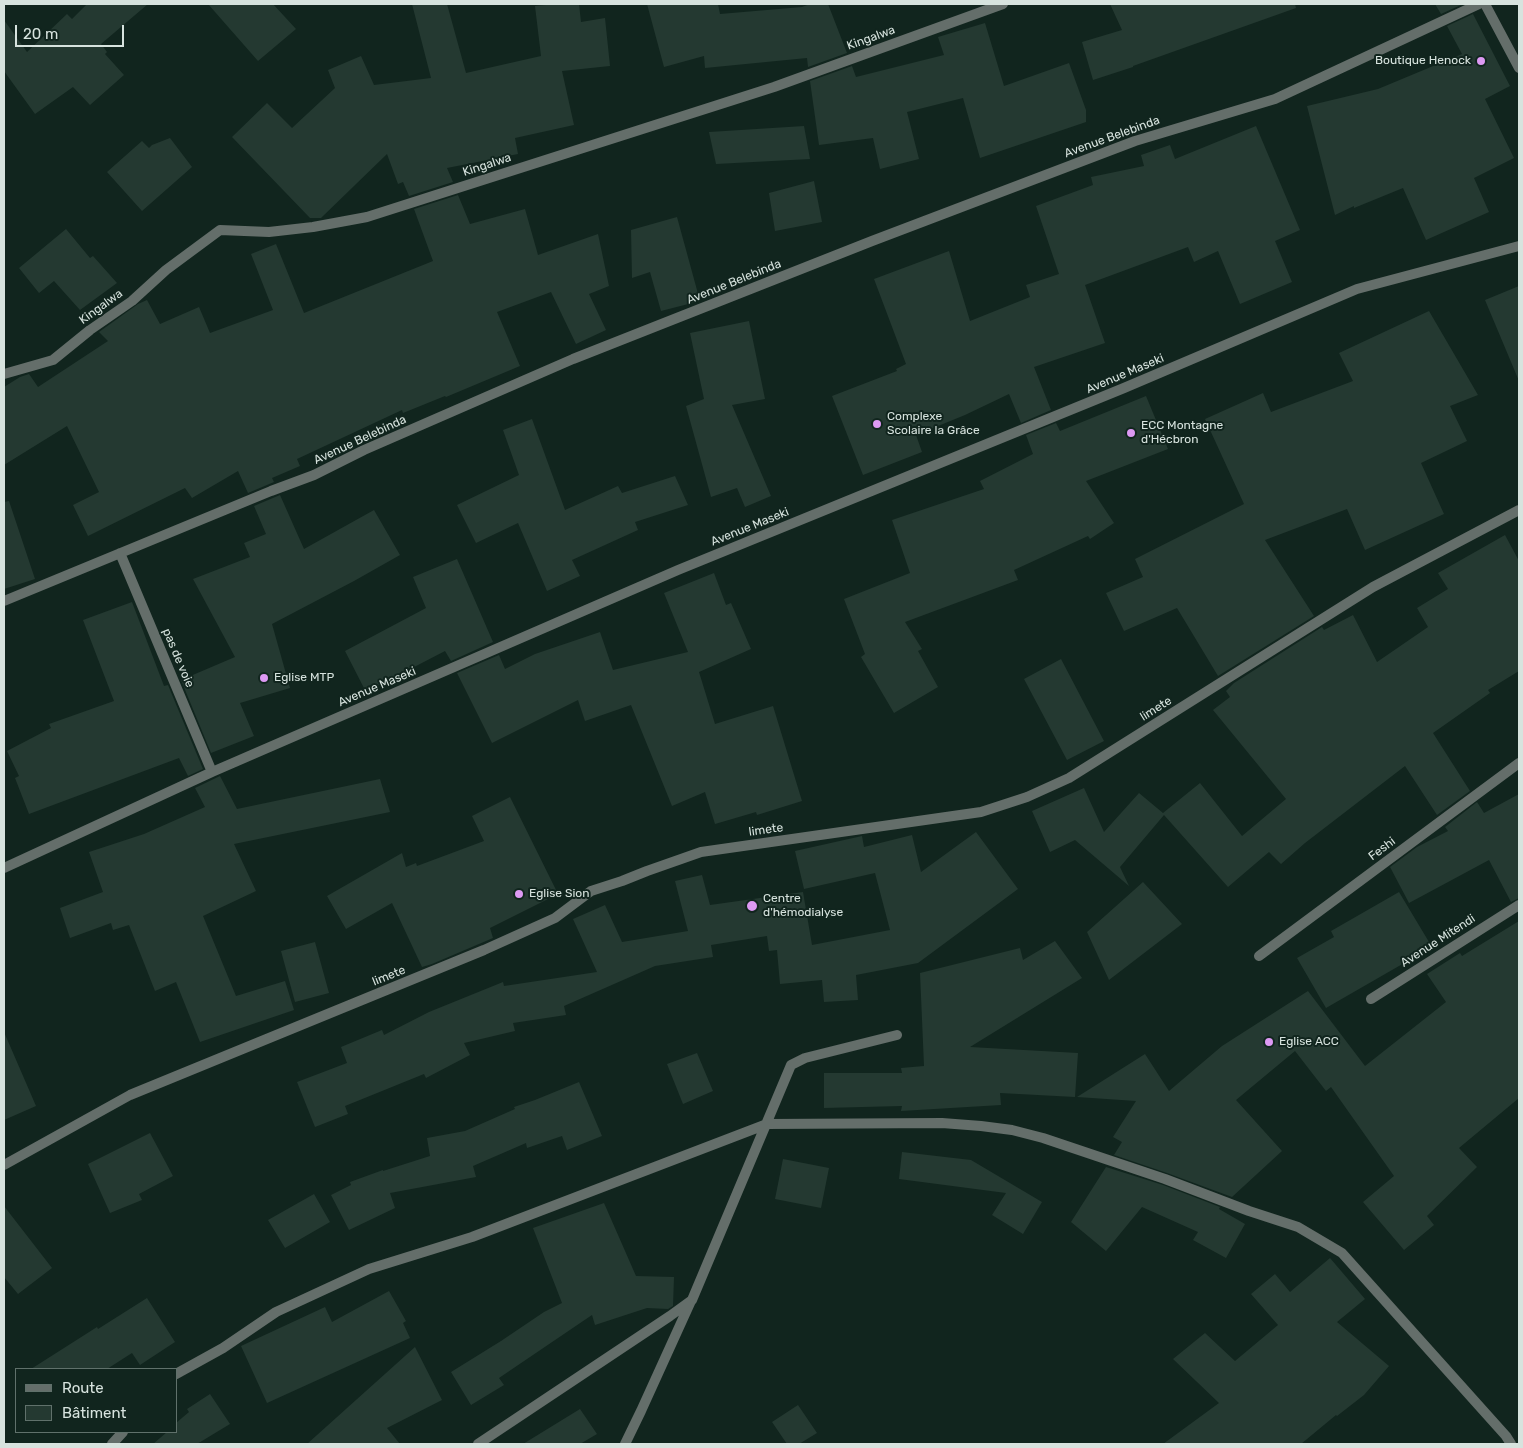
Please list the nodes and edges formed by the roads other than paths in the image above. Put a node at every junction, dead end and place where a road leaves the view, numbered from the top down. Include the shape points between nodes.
1 (1003, 4) edge
2 (1479, 4) edge
3 (1485, 4) edge
4 (1519, 68) edge
5 (1519, 246) edge
6 (4, 374) edge
7 (1519, 510) edge
8 (120, 553) junction
9 (4, 601) edge
10 (1519, 763) edge
11 (212, 772) junction
12 (4, 868) edge
13 (1519, 905) edge
14 (1259, 956) dead end
15 (1371, 999) dead end
16 (897, 1035) dead end
17 (767, 1124) junction
18 (4, 1165) edge
19 (692, 1300) junction
20 (178, 1373) edge
21 (122, 1433) edge
22 (112, 1444) edge
23 (478, 1444) edge
24 (625, 1444) edge
25 (1511, 1444) edge

1 - 6 street, Kingalwa via 774,87 367,216 269,232 220,230 53,360
2 - 8 street, Avenue Belebinda via 1275,99 1135,141 863,245 573,359 314,475
3 - 4 street
5 - 11 street, Avenue Maseki via 1357,289 678,570
7 - 18 street, limete via 1373,586 1069,778 1027,797 981,812 701,852 591,891 555,918 130,1096
8 - 9 street, Avenue Belebinda
8 - 11 street, pas de voie
10 - 14 street, Feshi
11 - 12 street, Avenue Maseki
13 - 15 street, Avenue Mitendi
16 - 17 street via 806,1058 791,1065
17 - 19 street
17 - 20 street via 472,1236 369,1269 276,1312 223,1348
17 - 25 street via 942,1123 1012,1130 1165,1178 1249,1212 1298,1227 1342,1253
19 - 23 street
19 - 24 street
21 - 22 street

